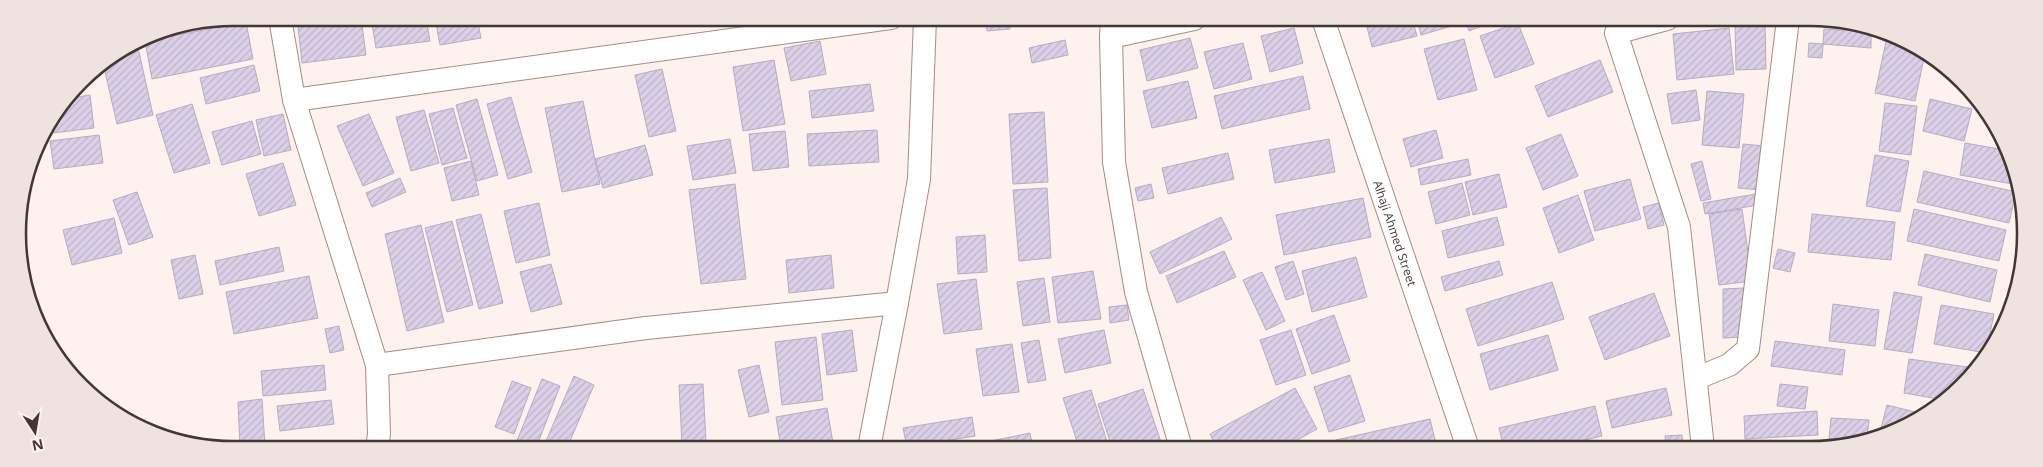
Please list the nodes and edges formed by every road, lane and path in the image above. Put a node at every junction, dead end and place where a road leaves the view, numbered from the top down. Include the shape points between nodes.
1 (281, 26) edge
2 (833, 26) edge
3 (925, 26) edge
4 (1129, 26) edge
5 (1325, 26) edge
6 (1613, 26) edge
7 (1787, 26) edge
8 (1111, 28) edge
9 (294, 100) junction
10 (897, 303) junction
11 (377, 366) junction
12 (1697, 378) junction
13 (378, 441) edge
14 (870, 441) edge
15 (1179, 441) edge
16 (1466, 441) edge
17 (1703, 441) edge

1 - 9 street
2 - 9 street
3 - 10 street via 919,179
4 - 8 street
5 - 16 street, Alhaji Ahmed Street
6 - 12 street via 1679,228
7 - 12 street via 1748,349 1729,365
8 - 15 street via 1114,162 1136,292
9 - 11 street
10 - 11 street via 646,328
10 - 14 street
11 - 13 street
12 - 17 street

